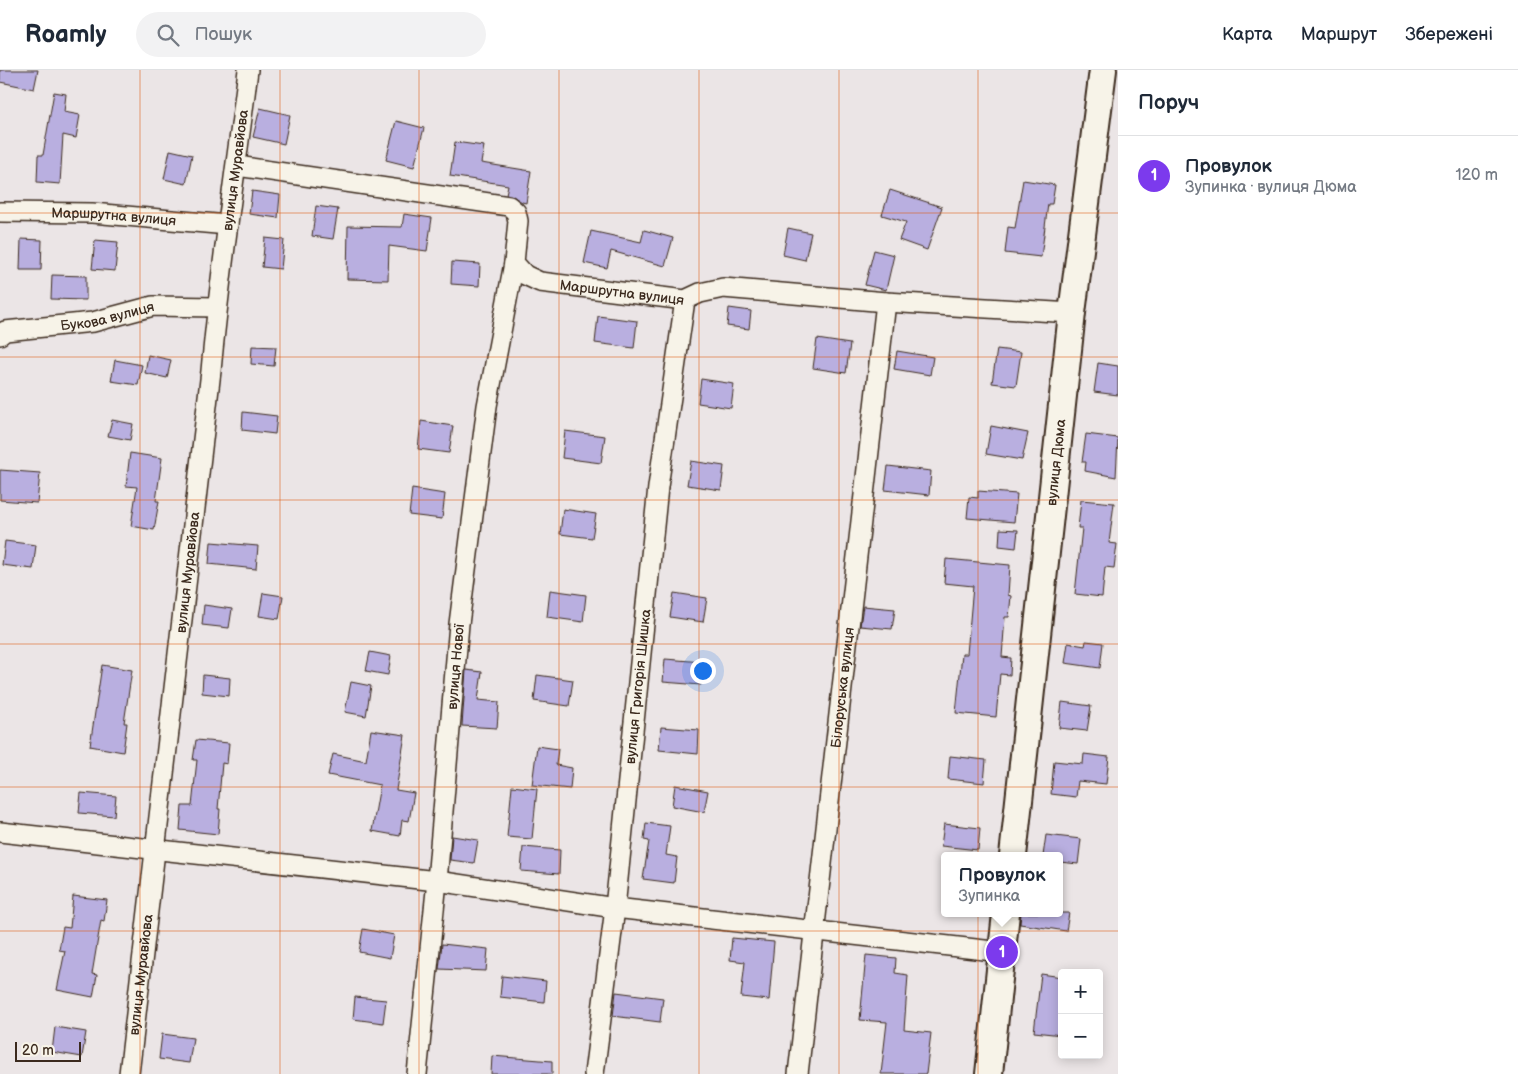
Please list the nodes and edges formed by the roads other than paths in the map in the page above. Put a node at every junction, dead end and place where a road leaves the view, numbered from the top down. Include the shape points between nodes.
1 (248, 70) edge
2 (1103, 70) edge
3 (236, 166) junction
4 (0, 212) edge
5 (228, 224) junction
6 (514, 263) junction
7 (685, 300) junction
8 (886, 302) junction
9 (217, 307) junction
10 (1072, 313) junction
11 (0, 335) edge
12 (0, 832) edge
13 (156, 850) junction
14 (1013, 852) edge
15 (437, 882) junction
16 (615, 908) junction
17 (1006, 917) edge
18 (814, 931) junction
19 (1002, 952) junction
20 (129, 1074) edge
21 (417, 1074) edge
22 (594, 1074) edge
23 (798, 1074) edge
24 (989, 1074) edge

1 - 3 street, вулиця Муравйова
2 - 10 street, вулиця Дюма
3 - 5 street, вулиця Муравйова
3 - 6 street via 509,206 516,212 518,221
4 - 5 street, Маршрутна вулиця via 92,213
5 - 9 street, вулиця Муравйова
6 - 7 street, Маршрутна вулиця via 525,275 540,282
6 - 15 street, вулиця Навої via 487,406 459,624
7 - 8 street, Маршрутна вулиця via 700,292 723,288
7 - 16 street, вулиця Григорія Шишка via 658,486
8 - 10 street, Маршрутна вулиця
8 - 18 street, Білоруська вулиця
9 - 11 street, Букова вулиця via 153,306 93,322 5,331
9 - 13 street, вулиця Муравйова
10 - 14 street, вулиця Дюма
12 - 13 street
13 - 15 street
13 - 20 street, вулиця Муравйова
15 - 16 street
15 - 21 street, вулиця Навої
16 - 18 street
16 - 22 street, вулиця Григорія Шишка
17 - 19 street
18 - 19 street
18 - 23 street, Білоруська вулиця
19 - 24 street

